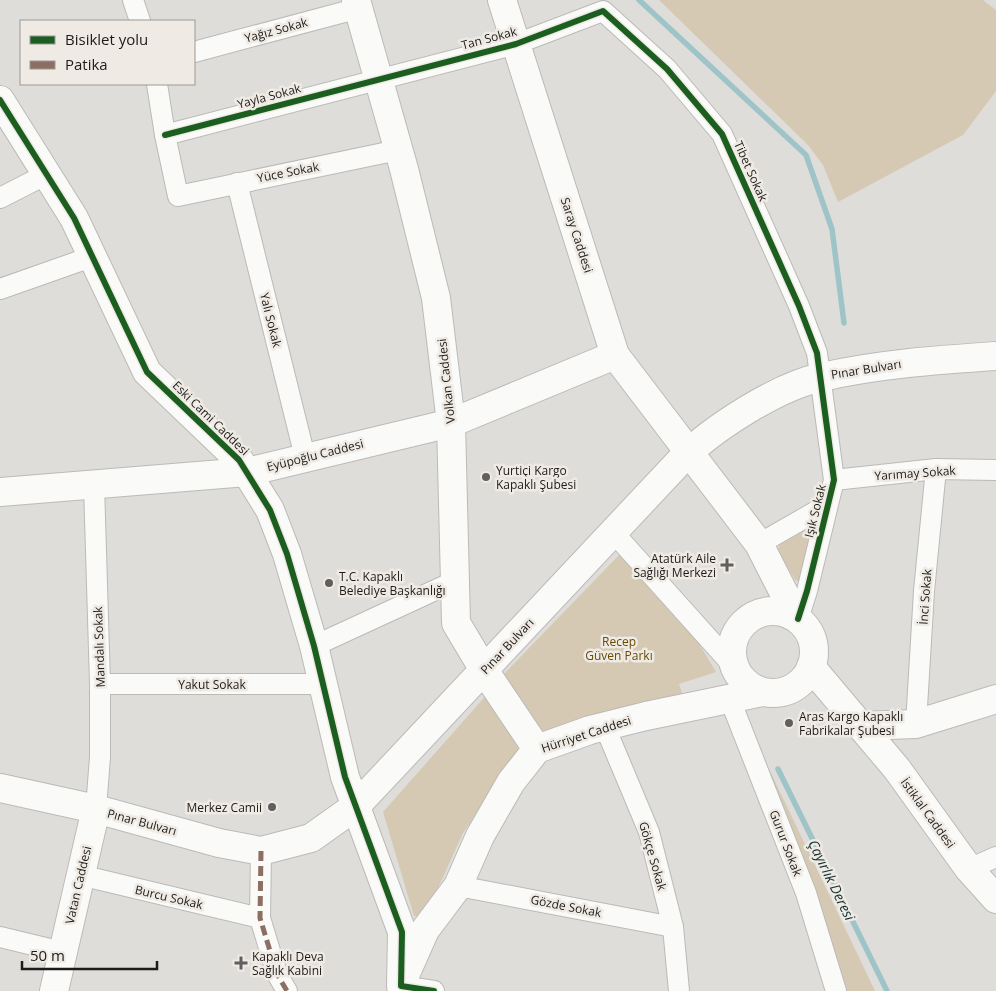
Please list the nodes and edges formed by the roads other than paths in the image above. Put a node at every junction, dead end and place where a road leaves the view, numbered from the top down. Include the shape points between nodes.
1 (133, 0) edge
2 (502, 0) edge
3 (357, 4) edge
4 (603, 11) joint
5 (140, 20) edge
6 (516, 44) junction
7 (195, 52) edge
8 (379, 78) junction
9 (157, 85) edge
10 (0, 100) edge
11 (165, 135) junction
12 (398, 150) junction
13 (46, 174) junction
14 (237, 183) junction
15 (0, 198) edge
16 (91, 257) junction
17 (0, 289) edge
18 (615, 355) junction
19 (996, 356) edge
20 (820, 377) junction
21 (450, 423) junction
22 (690, 451) junction
23 (305, 457) junction
24 (936, 469) junction
25 (996, 470) edge
26 (247, 472) junction
27 (834, 480) junction
28 (94, 485) junction
29 (0, 492) edge
30 (827, 505) junction
31 (613, 532) junction
32 (759, 544) junction
33 (455, 581) junction
34 (795, 617) junction
35 (314, 646) junction
36 (812, 667) junction
37 (736, 669) junction
38 (484, 670) junction
39 (100, 684) junction
40 (324, 684) junction
41 (762, 692) junction
42 (729, 697) junction
43 (996, 699) edge
44 (916, 724) junction
45 (860, 726) junction
46 (604, 727) junction
47 (537, 749) junction
48 (0, 788) edge
49 (356, 806) junction
50 (96, 809) junction
51 (261, 851) junction
52 (996, 857) edge
53 (969, 869) junction
54 (80, 875) junction
55 (458, 886) junction
56 (996, 899) edge
57 (260, 918) junction
58 (673, 927) junction
59 (0, 937) edge
60 (62, 952) junction
61 (400, 988) edge
62 (54, 991) edge
63 (287, 991) edge
64 (434, 991) edge
65 (679, 991) edge
66 (836, 991) edge

1 - 5 street
2 - 6 street, Saray Caddesi
3 - 7 street, Yağız Sokak
3 - 8 street, Volkan Caddesi
4 - 6 street, Tan Sokak
4 - 20 street, Tibet Sokak via 667,69 722,134 818,353
6 - 8 street, Tan Sokak
6 - 18 street, Saray Caddesi
8 - 11 street, Yayla Sokak
8 - 12 street, Volkan Caddesi
9 - 11 street
10 - 13 street, Eski Cami Caddesi
11 - 14 street, Yüce Sokak via 178,196
12 - 14 street, Yüce Sokak
12 - 21 street, Volkan Caddesi via 436,298
13 - 15 street
13 - 16 street, Eski Cami Caddesi via 74,218
14 - 23 street, Yalı Sokak
16 - 17 street
16 - 26 street, Eski Cami Caddesi via 147,372 240,460
18 - 21 street, Eyüpoğlu Caddesi
18 - 22 street, Saray Caddesi
19 - 20 street, Pınar Bulvarı via 900,363
20 - 22 street, Pınar Bulvarı via 776,395 707,436
20 - 27 street, Işık Sokak
21 - 23 street, Eyüpoğlu Caddesi
21 - 33 street, Volkan Caddesi
22 - 31 street, Pınar Bulvarı
22 - 32 street
23 - 26 street, Eyüpoğlu Caddesi
24 - 25 street, Yarımay Sokak
24 - 27 street, Yarımay Sokak
24 - 44 street, İnci Sokak
26 - 28 street, Eyüpoğlu Caddesi
26 - 35 street, Eski Cami Caddesi via 270,510 287,554
27 - 30 street, Işık Sokak
28 - 29 street, Eyüpoğlu Caddesi
28 - 39 street, Mandalı Sokak
30 - 32 street
30 - 34 street, Işık Sokak via 807,591
31 - 37 street
31 - 38 street, Pınar Bulvarı
32 - 34 street
33 - 35 street
33 - 38 street, Volkan Caddesi via 456,623
34 - 36 street via 807,628 813,640 815,654
34 - 37 street via 772,610 747,620 733,643
35 - 40 street, Eski Cami Caddesi
36 - 41 street via 806,677 786,691
36 - 45 street
37 - 41 street via 751,687
38 - 47 street, Volkan Caddesi
38 - 49 street, Pınar Bulvarı
39 - 40 street, Yakut Sokak
39 - 50 street, Mandalı Sokak
40 - 49 street, Eski Cami Caddesi via 345,777
41 - 42 street, Hürriyet Caddesi
42 - 46 street, Hürriyet Caddesi
42 - 66 street, Gurur Sokak via 806,893
43 - 44 street
44 - 45 street
45 - 53 street, İstiklal Caddesi via 897,769
46 - 47 street, Hürriyet Caddesi
46 - 58 street, Gökçe Sokak via 648,832
47 - 55 street, Hürriyet Caddesi via 511,782
48 - 50 street, Pınar Bulvarı
49 - 51 street, Pınar Bulvarı via 311,838
49 - 61 street, Eski Cami Caddesi via 402,932
50 - 51 street, Pınar Bulvarı via 219,843
50 - 54 street, Vatan Caddesi
51 - 57 street
52 - 53 street
53 - 56 street, İstiklal Caddesi
54 - 57 street, Burcu Sokak
54 - 60 street, Vatan Caddesi
55 - 58 street, Gözde Sokak
55 - 61 street, Hürriyet Caddesi via 425,930
57 - 63 street via 277,974
58 - 65 street, Gökçe Sokak
59 - 60 street
60 - 62 street, Vatan Caddesi
61 - 64 street

